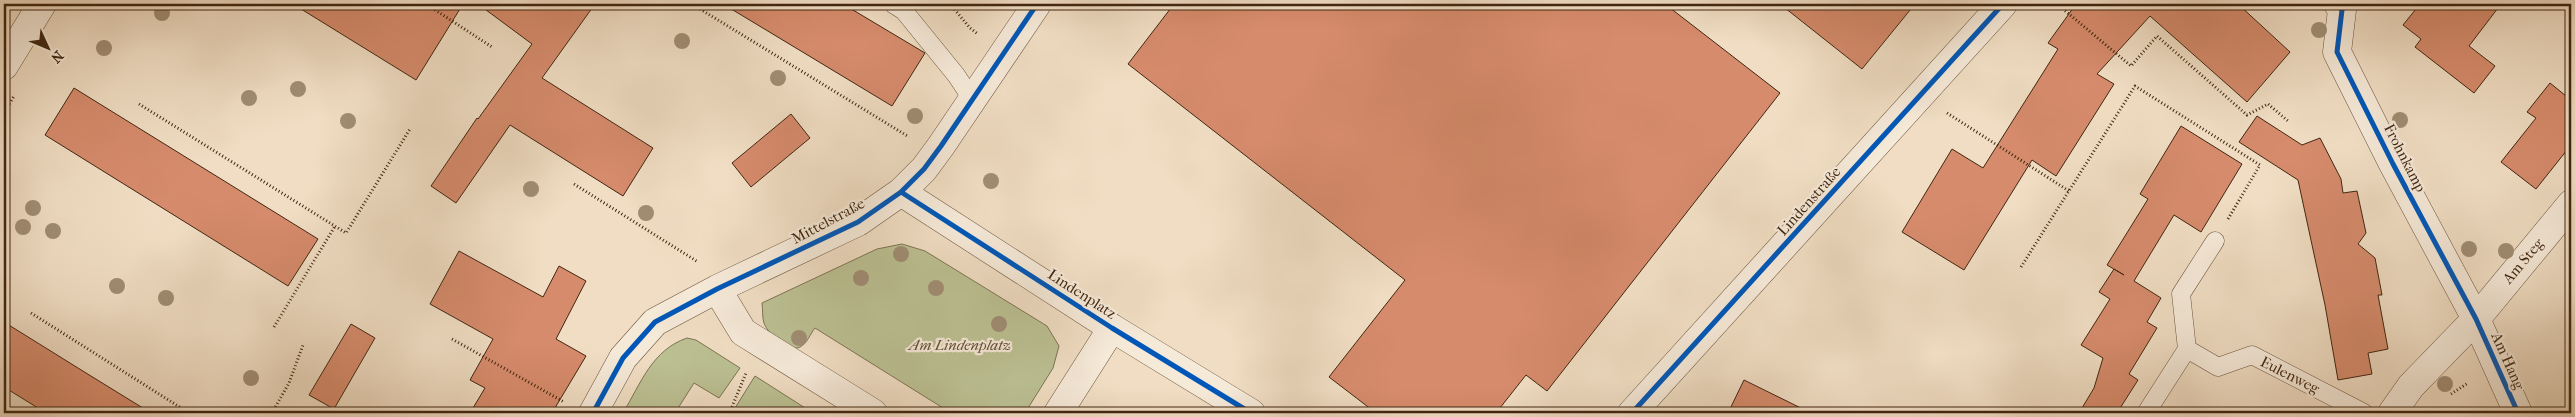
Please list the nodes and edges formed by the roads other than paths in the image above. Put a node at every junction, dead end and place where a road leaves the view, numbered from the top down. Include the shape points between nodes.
1 (42, 4) edge
2 (893, 4) edge
3 (1037, 4) edge
4 (2003, 4) edge
5 (2338, 4) edge
6 (4, 66) edge
7 (972, 99) junction
8 (901, 192) junction
9 (2571, 204) edge
10 (2215, 241) road end
11 (717, 289) junction
12 (2476, 319) junction
13 (1112, 328) junction
14 (2187, 349) junction
15 (583, 410) edge
16 (873, 413) edge
17 (1058, 413) edge
18 (1251, 413) edge
19 (1632, 413) edge
20 (2146, 413) edge
21 (2364, 413) edge
22 (2392, 413) edge
23 (2518, 413) edge

1 - 6 street
2 - 7 lane via 904,11
3 - 7 street, Mittelstraße
4 - 19 street, Lindenstraße
5 - 12 street, Frohnkamp via 2342,10 2337,52
7 - 8 street, Mittelstraße via 942,146
8 - 11 street, Mittelstraße via 858,222
8 - 13 street, Lindenplatz
9 - 12 street, Am Steg
10 - 14 lane via 2181,294
11 - 15 street, Mittelstraße via 654,322
11 - 16 street via 742,332
12 - 22 street, Am Steg via 2411,386
12 - 23 street, Am Hang
13 - 17 street, Lindenplatz
13 - 18 street, Lindenplatz
14 - 20 lane
14 - 21 lane, Eulenweg via 2218,367 2252,355

